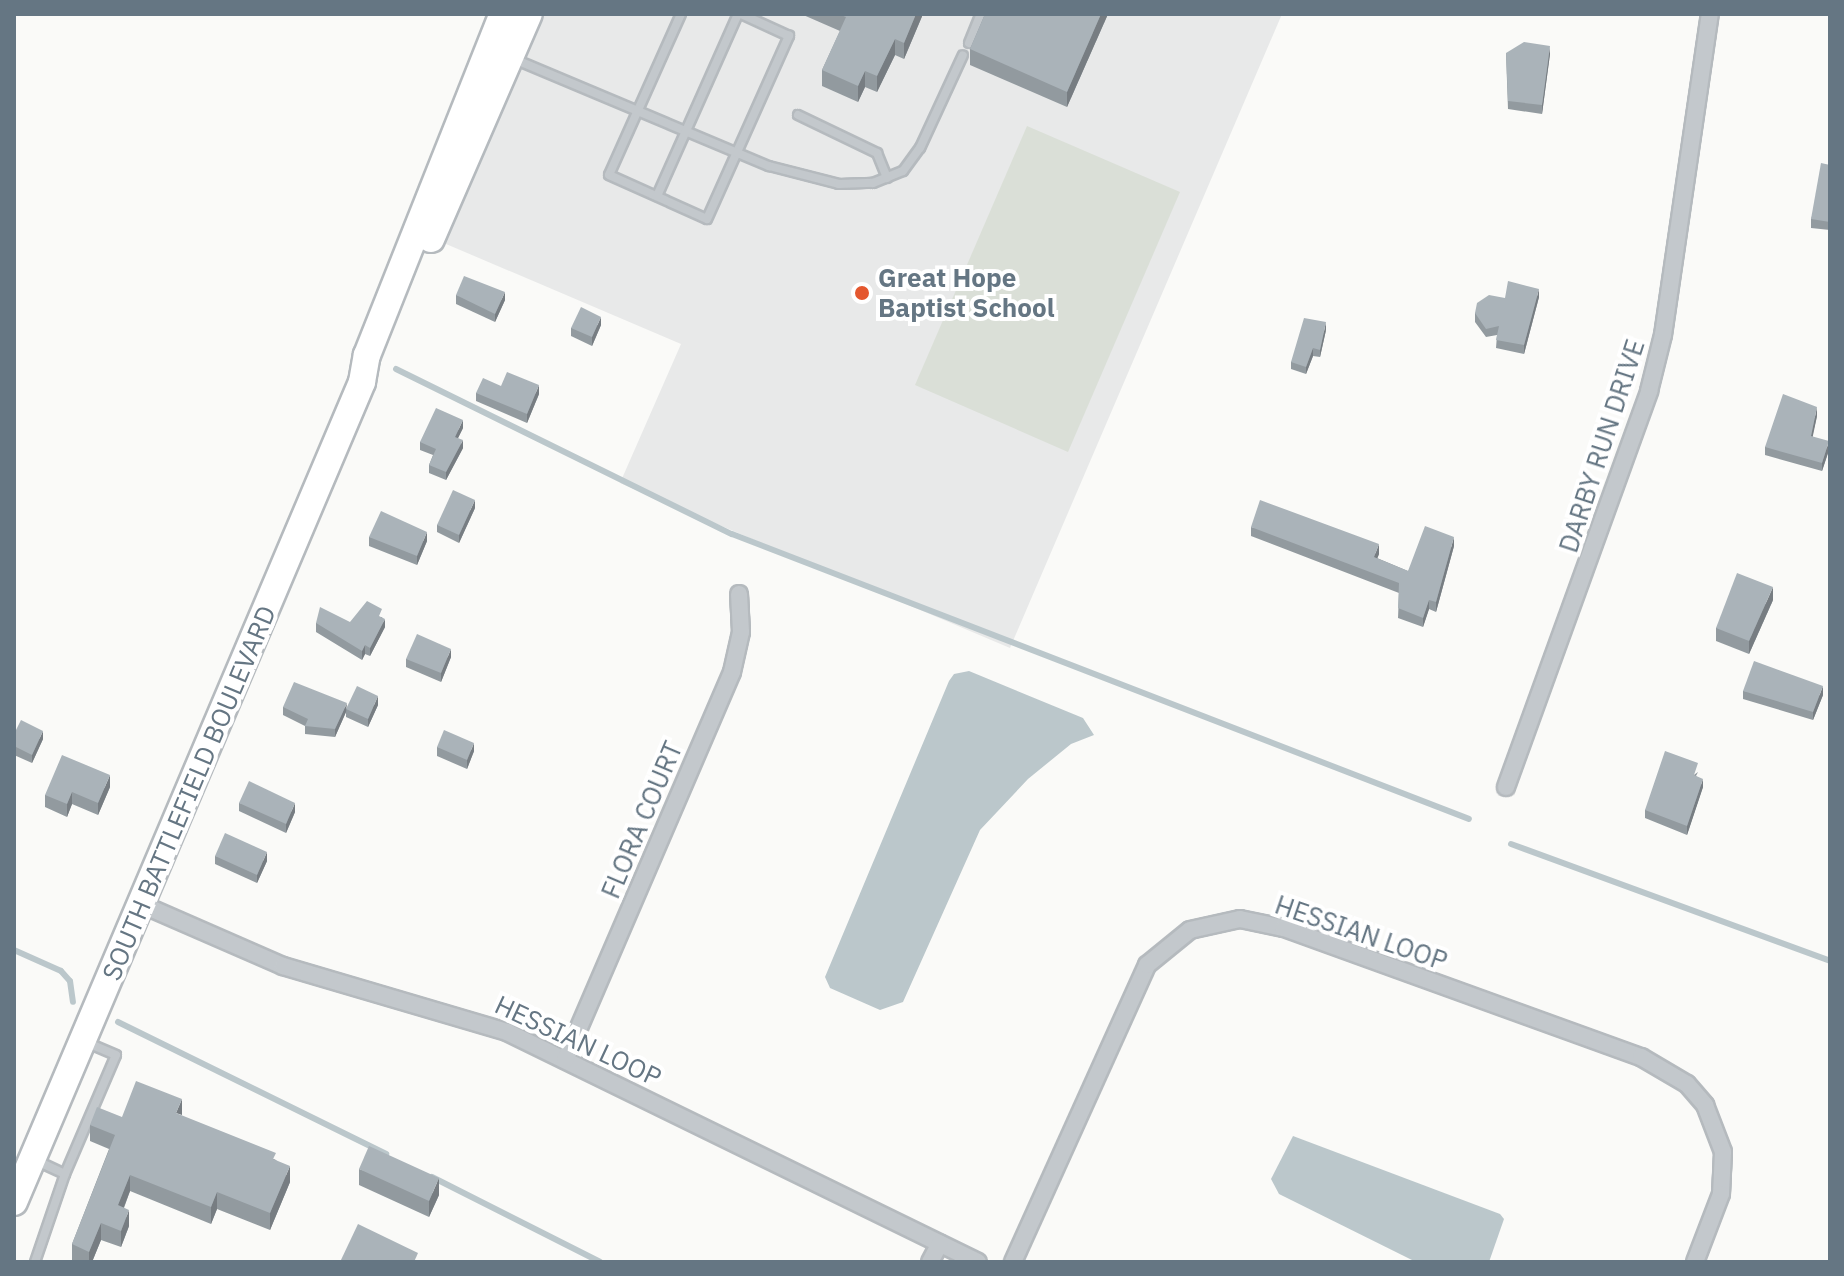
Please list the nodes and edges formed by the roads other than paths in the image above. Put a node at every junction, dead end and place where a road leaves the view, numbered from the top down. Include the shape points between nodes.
1 (503, 14) edge
2 (529, 14) edge
3 (681, 14) edge
4 (739, 14) edge
5 (981, 14) edge
6 (1710, 14) edge
7 (969, 43) edge
8 (499, 52) junction
9 (963, 55) dead end
10 (638, 111) junction
11 (798, 115) dead end
12 (686, 131) junction
13 (737, 153) junction
14 (887, 178) junction
15 (657, 196) junction
16 (739, 594) dead end
17 (1506, 787) dead end
18 (141, 904) junction
19 (83, 1041) junction
20 (565, 1060) junction
21 (33, 1159) junction
22 (65, 1174) junction
23 (14, 1202) edge
24 (940, 1243) junction
25 (35, 1262) edge
26 (930, 1262) edge
27 (978, 1262) edge
28 (1013, 1262) edge
29 (1695, 1262) edge

1 - 8 main road, SOUTH BATTLEFIELD BOULEVARD
2 - 8 main road, SOUTH BATTLEFIELD BOULEVARD
3 - 10 lane
4 - 12 lane
4 - 13 lane via 789,36
5 - 7 lane
6 - 17 street, DARBY RUN DRIVE via 1663,335 1649,391
8 - 10 lane
8 - 18 main road, SOUTH BATTLEFIELD BOULEVARD via 382,359 362,382
9 - 14 lane via 920,148 903,171
10 - 12 lane
10 - 15 lane via 609,175
11 - 14 lane via 877,153
12 - 13 lane
12 - 15 lane
13 - 14 lane via 839,184
13 - 15 lane via 707,219
16 - 20 street, FLORA COURT via 741,632 732,672
18 - 19 main road, SOUTH BATTLEFIELD BOULEVARD
18 - 20 street, HESSIAN LOOP via 283,966 472,1018
19 - 21 main road, SOUTH BATTLEFIELD BOULEVARD
19 - 22 lane via 116,1055
20 - 24 street, HESSIAN LOOP
21 - 22 lane
21 - 23 main road, SOUTH BATTLEFIELD BOULEVARD
22 - 25 lane
24 - 26 street
24 - 27 street, HESSIAN LOOP
28 - 29 street, HESSIAN LOOP via 1147,965 1190,930 1240,919 1284,928 1641,1057 1687,1084 1705,1105 1723,1152 1721,1194

